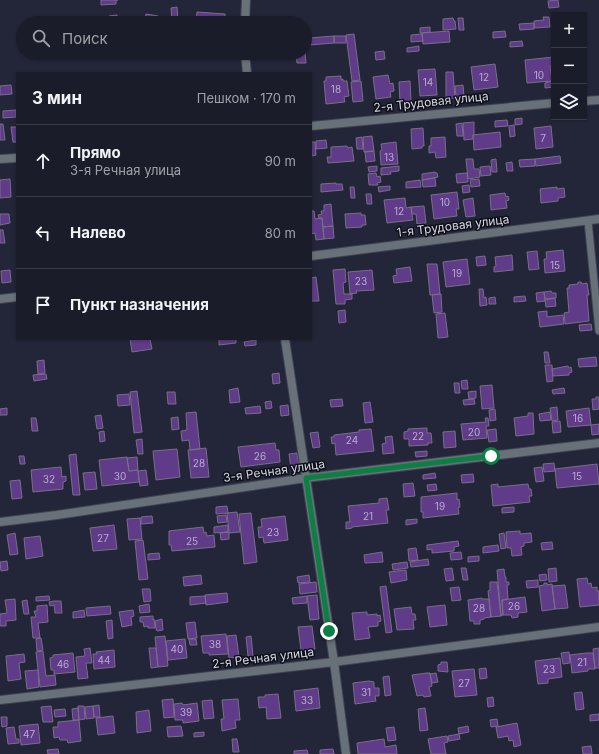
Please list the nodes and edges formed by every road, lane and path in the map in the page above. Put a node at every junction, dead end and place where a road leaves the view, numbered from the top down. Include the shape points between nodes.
1 (246, 0) edge
2 (245, 16) edge
3 (246, 60) edge
4 (247, 72) edge
5 (599, 100) edge
6 (587, 101) edge
7 (551, 103) edge
8 (312, 126) edge
9 (16, 158) edge
10 (0, 159) edge
11 (599, 219) edge
12 (588, 221) junction
13 (312, 256) edge
14 (16, 297) edge
15 (0, 300) edge
16 (599, 331) edge
17 (285, 340) edge
18 (599, 443) edge
19 (306, 478) junction
20 (0, 522) edge
21 (599, 627) edge
22 (334, 662) junction
23 (0, 700) edge
24 (346, 754) edge

1 - 2 street
3 - 4 street
5 - 6 street
7 - 8 street, 2-я Трудовая улица
9 - 10 street
11 - 12 street, 1-я Трудовая улица
12 - 13 street, 1-я Трудовая улица
12 - 16 lane
14 - 15 street
17 - 19 street
18 - 19 street, 3-я Речная улица
19 - 20 street, 3-я Речная улица
19 - 22 street
21 - 22 street, 2-я Речная улица
22 - 23 street, 2-я Речная улица
22 - 24 street

